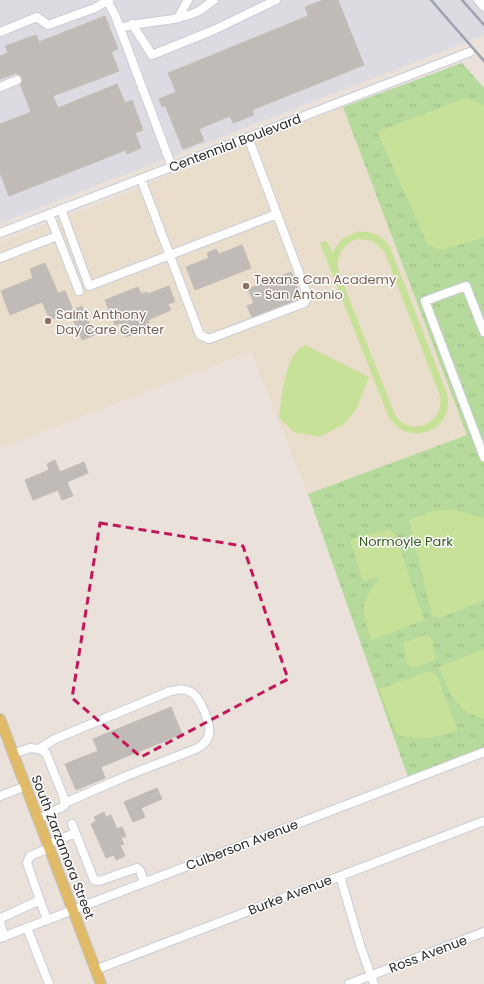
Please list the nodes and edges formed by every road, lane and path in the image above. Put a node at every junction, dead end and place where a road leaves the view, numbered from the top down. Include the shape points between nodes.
1 (188, 0) edge
2 (214, 0) edge
3 (276, 0) edge
4 (478, 0) edge
5 (107, 1) edge
6 (484, 7) edge
7 (178, 18) junction
8 (132, 24) junction
9 (120, 28) junction
10 (0, 32) edge
11 (470, 52) dead end
12 (17, 80) dead end
13 (0, 87) edge
14 (248, 137) junction
15 (172, 167) junction
16 (141, 179) junction
17 (61, 209) junction
18 (49, 214) junction
19 (277, 214) junction
20 (0, 233) edge
21 (57, 236) junction
22 (170, 255) junction
23 (0, 258) edge
24 (78, 291) dead end
25 (484, 332) edge
26 (484, 457) edge
27 (0, 719) edge
28 (39, 749) junction
29 (484, 752) edge
30 (14, 754) junction
31 (26, 786) junction
32 (0, 796) edge
33 (65, 803) junction
34 (38, 819) junction
35 (484, 821) edge
36 (72, 824) dead end
37 (75, 833) junction
38 (49, 846) junction
39 (340, 876) junction
40 (144, 882) junction
41 (40, 900) junction
42 (73, 910) junction
43 (47, 920) junction
44 (27, 928) junction
45 (484, 932) edge
46 (2, 937) edge
47 (96, 970) junction
48 (370, 976) junction
49 (49, 984) edge
50 (101, 984) edge
51 (349, 984) edge
52 (374, 984) edge

1 - 7 street
2 - 7 street via 199,11
3 - 8 street via 214,30 152,55
4 - 6 street
5 - 9 street
5 - 10 street via 48,25 37,17
7 - 8 street
8 - 9 street
9 - 15 street
11 - 14 street, Centennial Boulevard
12 - 13 street
14 - 15 street, Centennial Boulevard
14 - 19 street
15 - 16 street, Centennial Boulevard
16 - 17 street, Centennial Boulevard
16 - 22 street
17 - 18 street, Centennial Boulevard
17 - 22 street via 89,286
18 - 20 street, Centennial Boulevard
18 - 21 street
19 - 22 street
19 - 22 street via 308,297 304,303 209,338 200,335
21 - 23 street
21 - 24 street
25 - 26 street via 466,286 425,300
27 - 30 main road, South Zarzamora Street
28 - 30 street via 30,748
28 - 33 street via 46,753
28 - 33 street via 55,739 168,692 181,689 191,691 200,699 210,729 206,742 198,748
29 - 40 street, Culberson Avenue
30 - 31 main road, South Zarzamora Street
31 - 32 street
31 - 34 main road, South Zarzamora Street
33 - 34 street via 54,812
34 - 38 main road, South Zarzamora Street
35 - 39 street, Burke Avenue
36 - 37 street
37 - 38 street
37 - 40 street via 94,880 99,881 137,868
38 - 41 street via 30,856 27,863
38 - 42 main road, South Zarzamora Street
39 - 47 street, Burke Avenue
39 - 48 street
40 - 42 street, Culberson Avenue
41 - 43 street
41 - 46 street via 1,918
42 - 43 street, Culberson Avenue
42 - 47 main road, South Zarzamora Street
43 - 44 street, Culberson Avenue
44 - 46 street, Culberson Avenue
44 - 49 street
45 - 48 street, Ross Avenue
47 - 50 main road, South Zarzamora Street
48 - 51 street, Ross Avenue
48 - 52 street

